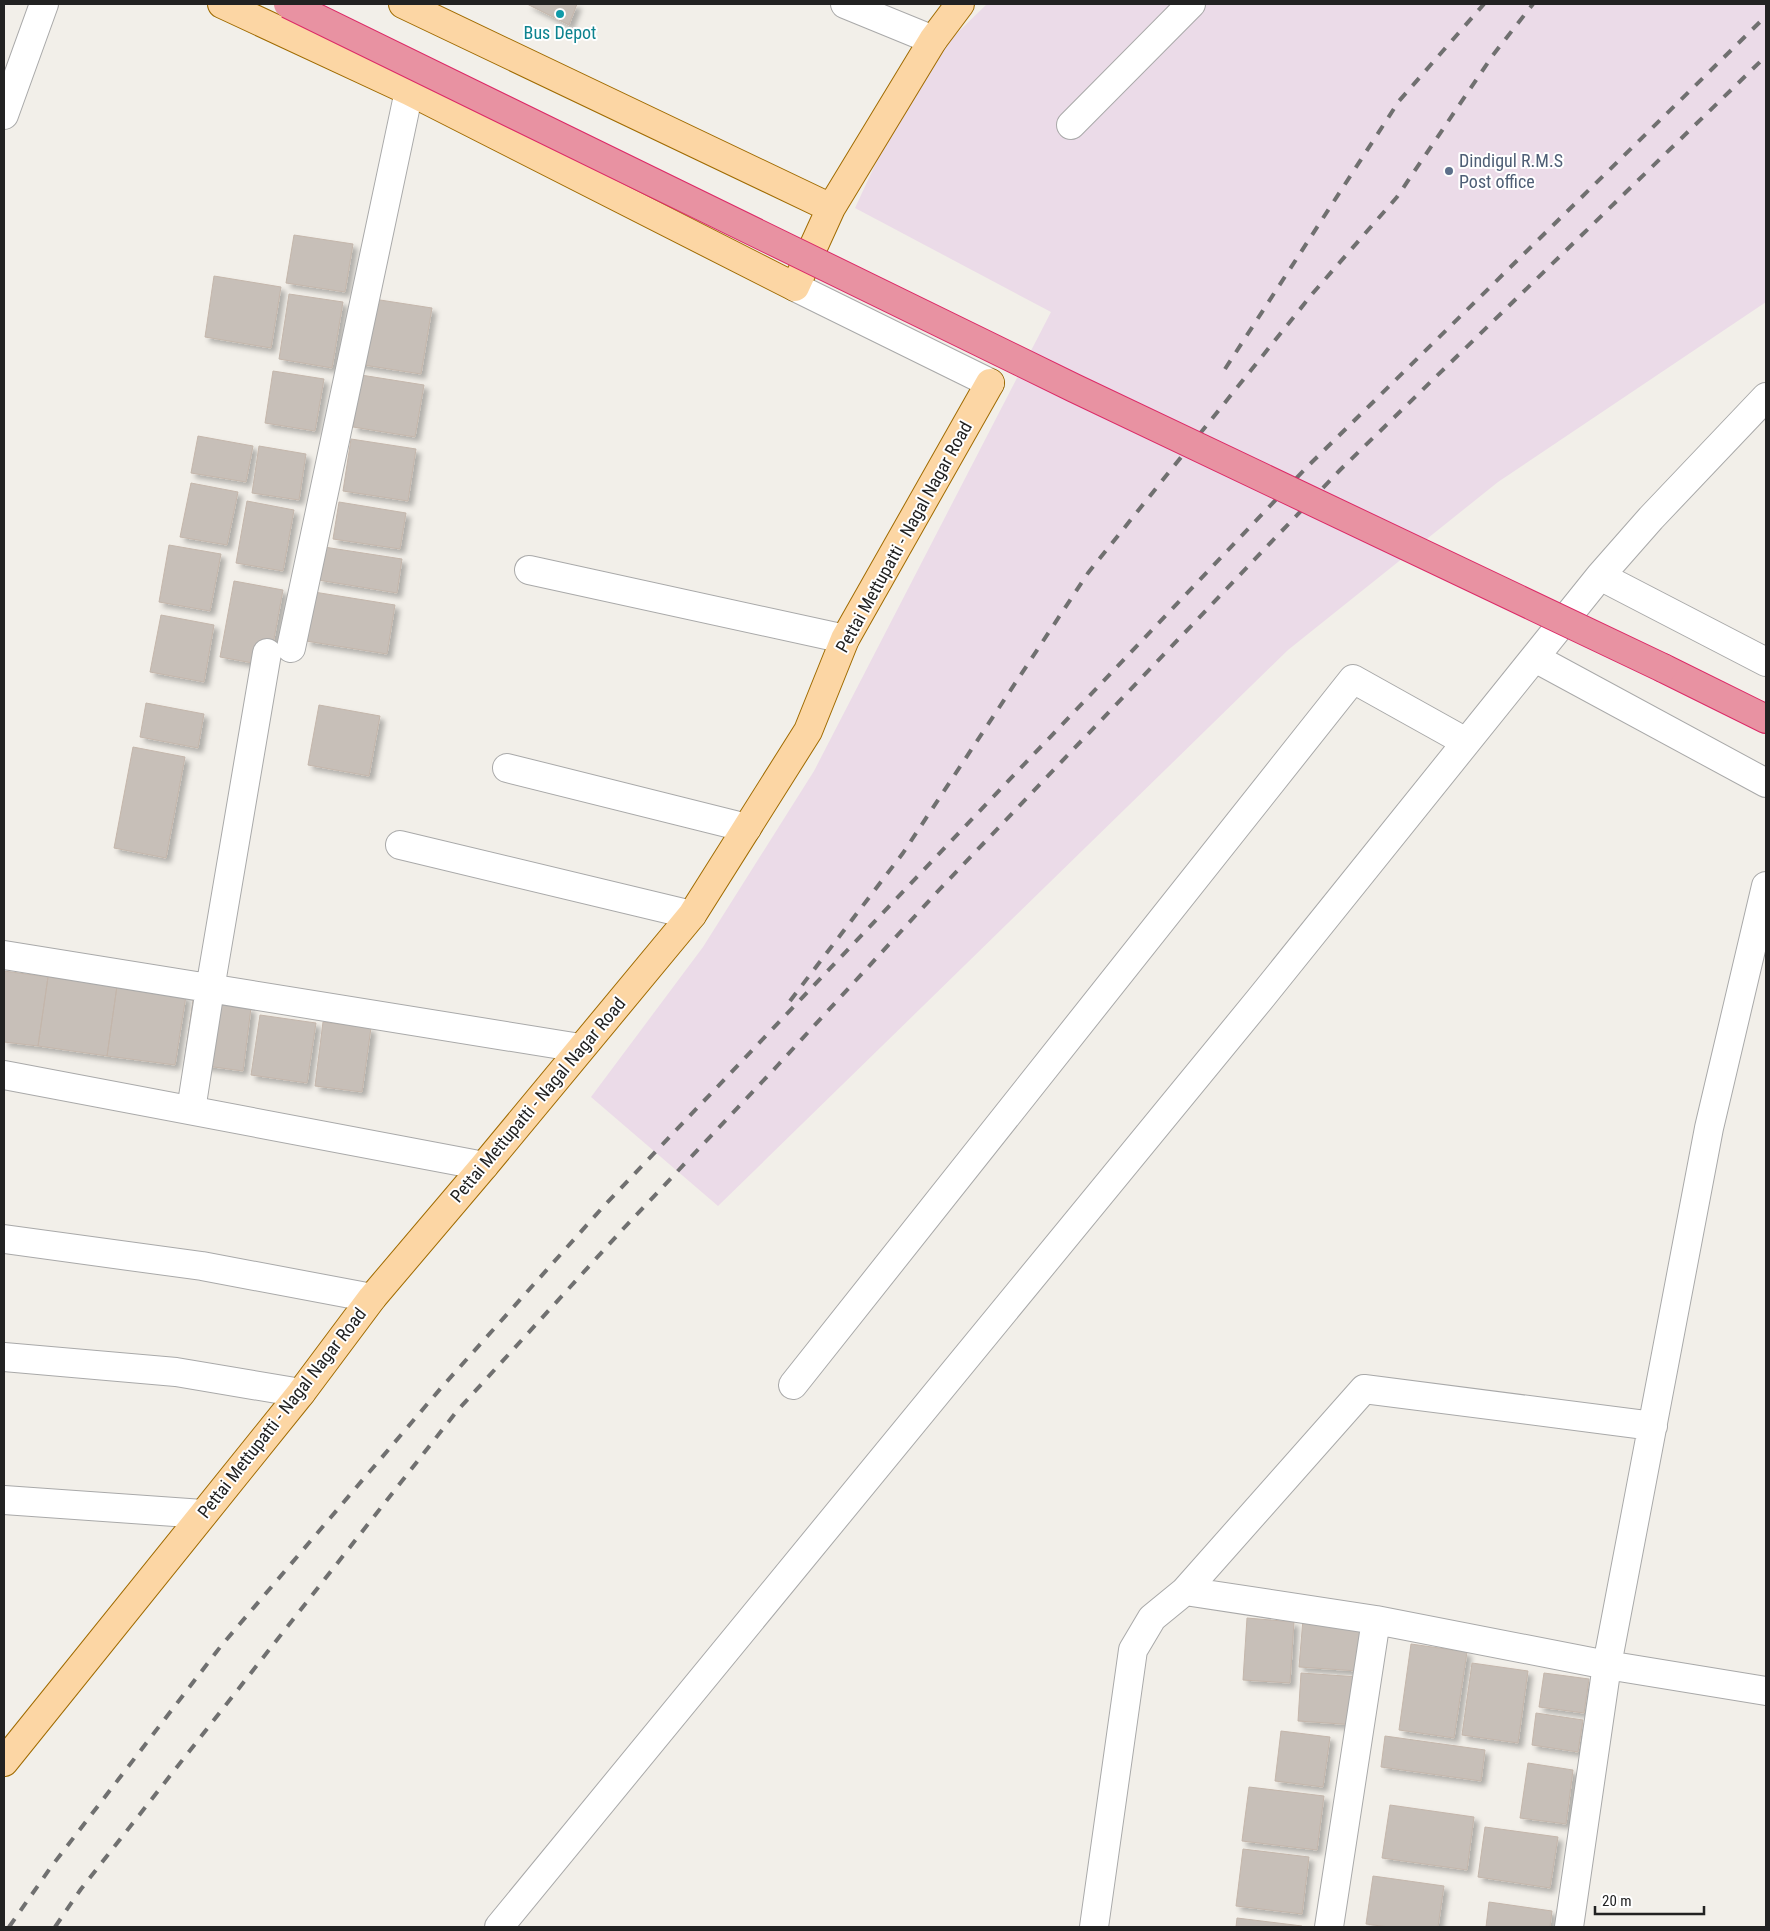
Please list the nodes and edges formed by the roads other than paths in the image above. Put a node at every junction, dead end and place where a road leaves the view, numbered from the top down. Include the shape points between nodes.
1 (44, 4) edge
2 (222, 4) edge
3 (288, 4) edge
4 (403, 4) edge
5 (845, 4) edge
6 (960, 4) edge
7 (1191, 4) edge
8 (260, 12) edge
9 (933, 40) junction
10 (409, 91) junction
11 (4, 115) edge
12 (1070, 125) dead end
13 (831, 208) junction
14 (795, 287) junction
15 (990, 383) joint
16 (1766, 397) edge
17 (529, 570) dead end
18 (1600, 576) junction
19 (845, 639) junction
20 (1535, 658) junction
21 (1766, 662) edge
22 (1766, 719) edge
23 (1466, 742) junction
24 (506, 768) dead end
25 (1766, 783) edge
26 (747, 828) junction
27 (400, 845) dead end
28 (1766, 886) edge
29 (692, 915) junction
30 (4, 955) edge
31 (210, 989) junction
32 (580, 1048) junction
33 (4, 1075) edge
34 (191, 1110) junction
35 (484, 1166) junction
36 (4, 1238) edge
37 (372, 1298) junction
38 (4, 1357) edge
39 (792, 1384) dead end
40 (301, 1393) junction
41 (1653, 1426) junction
42 (4, 1500) edge
43 (203, 1514) junction
44 (1185, 1591) junction
45 (1376, 1620) junction
46 (1607, 1665) junction
47 (1766, 1691) edge
48 (4, 1762) edge
49 (499, 1927) edge
50 (1094, 1927) edge
51 (1329, 1927) edge
52 (1569, 1927) edge

1 - 11 street
2 - 8 main road
3 - 22 highway, bridge via 1074,388
4 - 13 main road
5 - 9 street
6 - 9 main road
7 - 12 street
8 - 10 main road
9 - 13 main road
10 - 14 main road
10 - 31 street via 279,650
13 - 14 main road
14 - 15 street
15 - 19 main road, Pettai Mettupatti - Nagal Nagar Road
16 - 18 street
17 - 19 street
18 - 20 street
18 - 21 street
19 - 26 main road, Pettai Mettupatti - Nagal Nagar Road via 808,731
20 - 23 street
20 - 25 street
23 - 39 street via 1353,679
23 - 49 street via 1260,999
24 - 26 street
26 - 29 main road, Pettai Mettupatti - Nagal Nagar Road
27 - 29 street
28 - 41 street via 1710,1128
29 - 32 main road, Pettai Mettupatti - Nagal Nagar Road
30 - 31 street
31 - 32 street
31 - 34 street
32 - 35 main road, Pettai Mettupatti - Nagal Nagar Road
33 - 34 street
34 - 35 street
35 - 37 main road, Pettai Mettupatti - Nagal Nagar Road
36 - 37 street via 202,1266
37 - 40 main road, Pettai Mettupatti - Nagal Nagar Road
38 - 40 street via 176,1372
40 - 43 main road, Pettai Mettupatti - Nagal Nagar Road
41 - 44 street via 1364,1389
41 - 46 street
42 - 43 street
43 - 48 main road, Pettai Mettupatti - Nagal Nagar Road
44 - 45 street
44 - 50 street via 1152,1618 1133,1650
45 - 46 street
45 - 51 street
46 - 47 street
46 - 52 street

